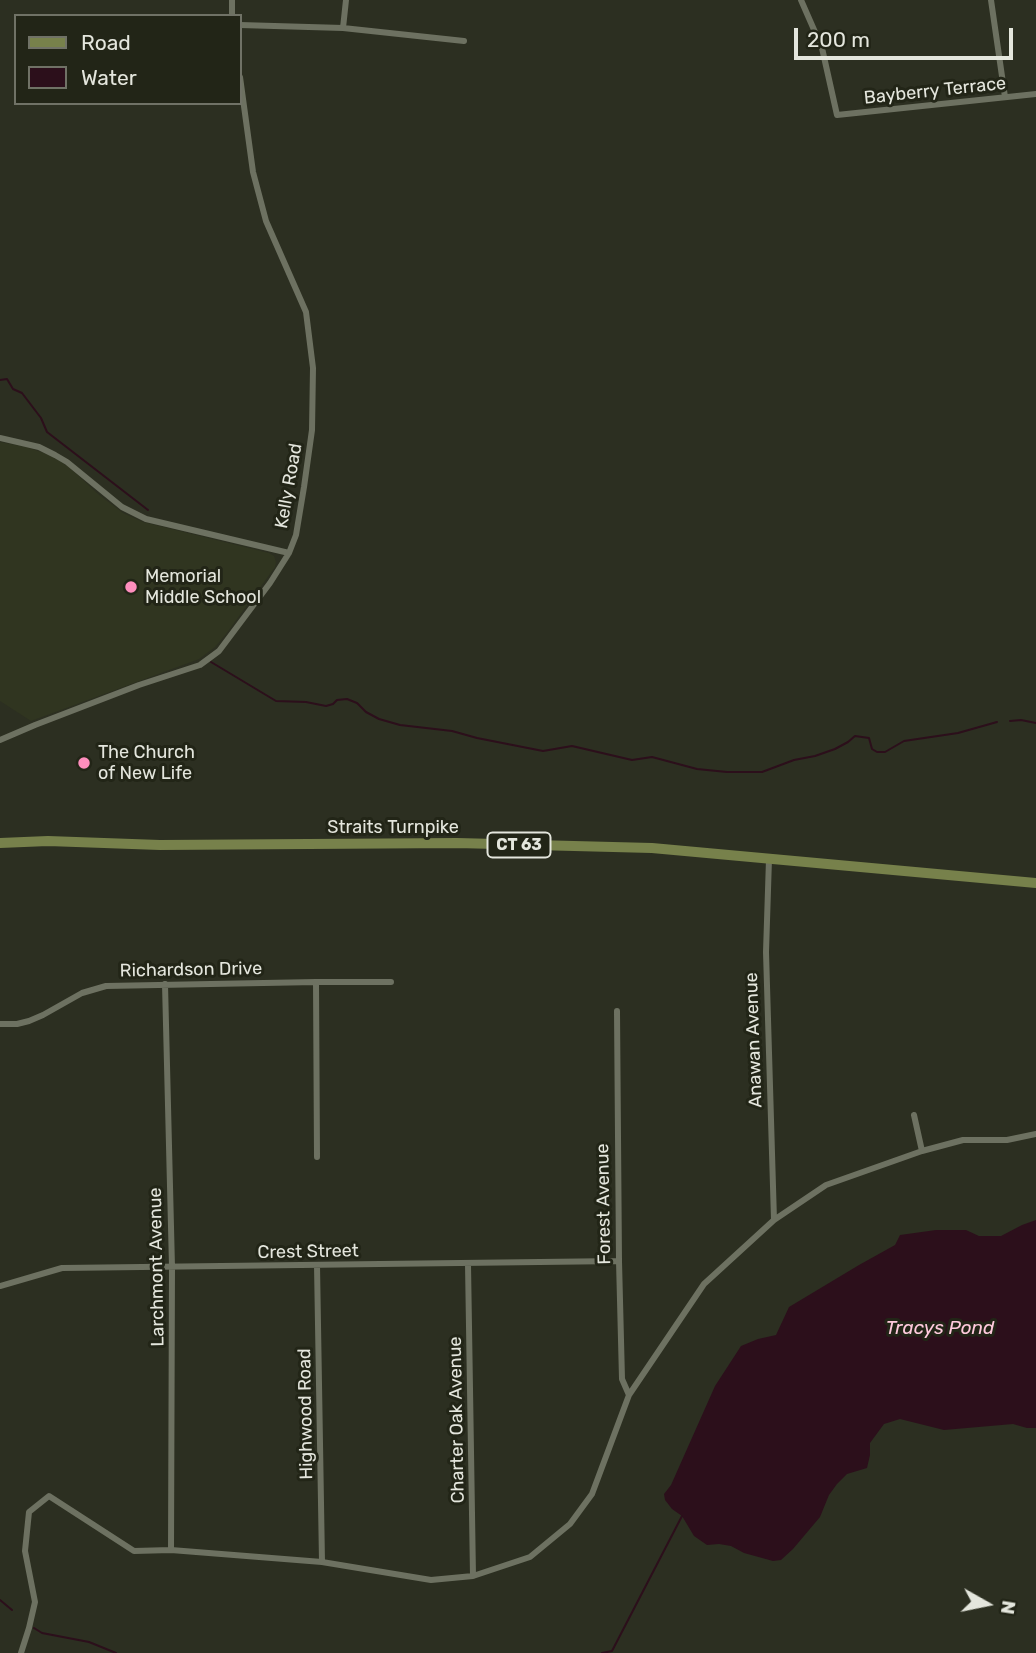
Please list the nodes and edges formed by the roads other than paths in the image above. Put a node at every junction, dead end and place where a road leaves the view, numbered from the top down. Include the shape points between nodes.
1 (346, 0) edge
2 (801, 0) edge
3 (990, 0) edge
4 (242, 24) edge
5 (343, 28) junction
6 (464, 41) dead end
7 (242, 92) edge
8 (1036, 94) edge
9 (1005, 97) junction
10 (0, 438) edge
11 (289, 552) junction
12 (0, 740) edge
13 (0, 843) edge
14 (769, 859) junction
15 (1036, 883) edge
16 (316, 982) junction
17 (391, 982) dead end
18 (165, 984) junction
19 (617, 1011) dead end
20 (0, 1024) edge
21 (914, 1115) dead end
22 (1036, 1134) edge
23 (922, 1151) junction
24 (317, 1157) dead end
25 (774, 1220) junction
26 (619, 1261) junction
27 (468, 1264) junction
28 (317, 1265) junction
29 (172, 1267) junction
30 (0, 1286) edge
31 (629, 1395) junction
32 (171, 1550) junction
33 (323, 1562) junction
34 (473, 1576) junction
35 (21, 1653) edge

1 - 5 street
2 - 9 street, Bayberry Terrace via 822,48 836,115
3 - 9 street
4 - 5 street
5 - 6 street
7 - 11 street, Kelly Road via 253,172 266,221 306,312 313,368 312,430
8 - 9 street, Bayberry Terrace
10 - 11 street via 38,447 67,461 122,507 146,519
11 - 12 street, Kelly Road via 219,651 200,665
13 - 14 main road, Straits Turnpike / CT 63 via 457,843 652,848
14 - 15 main road, Straits Turnpike / CT 63
14 - 25 street, Anawan Avenue via 766,952
16 - 17 street, Richardson Drive
16 - 18 street, Richardson Drive
16 - 24 street
18 - 20 street, Richardson Drive via 106,986 82,993 29,1021
18 - 29 street, Larchmont Avenue
19 - 26 street, Forest Avenue
21 - 23 street
22 - 23 street via 1007,1140 963,1140
23 - 25 street via 826,1185
25 - 31 street via 705,1284
26 - 27 street, Crest Street
26 - 31 street, Forest Avenue via 622,1379
27 - 28 street, Crest Street
27 - 34 street, Charter Oak Avenue
28 - 29 street, Crest Street
28 - 33 street, Highwood Road
29 - 30 street, Crest Street via 62,1268
29 - 32 street, Larchmont Avenue
31 - 34 street via 592,1494 570,1524 530,1557
32 - 33 street
32 - 35 street via 134,1551 49,1496 29,1512 25,1550 34,1602
33 - 34 street via 431,1580

